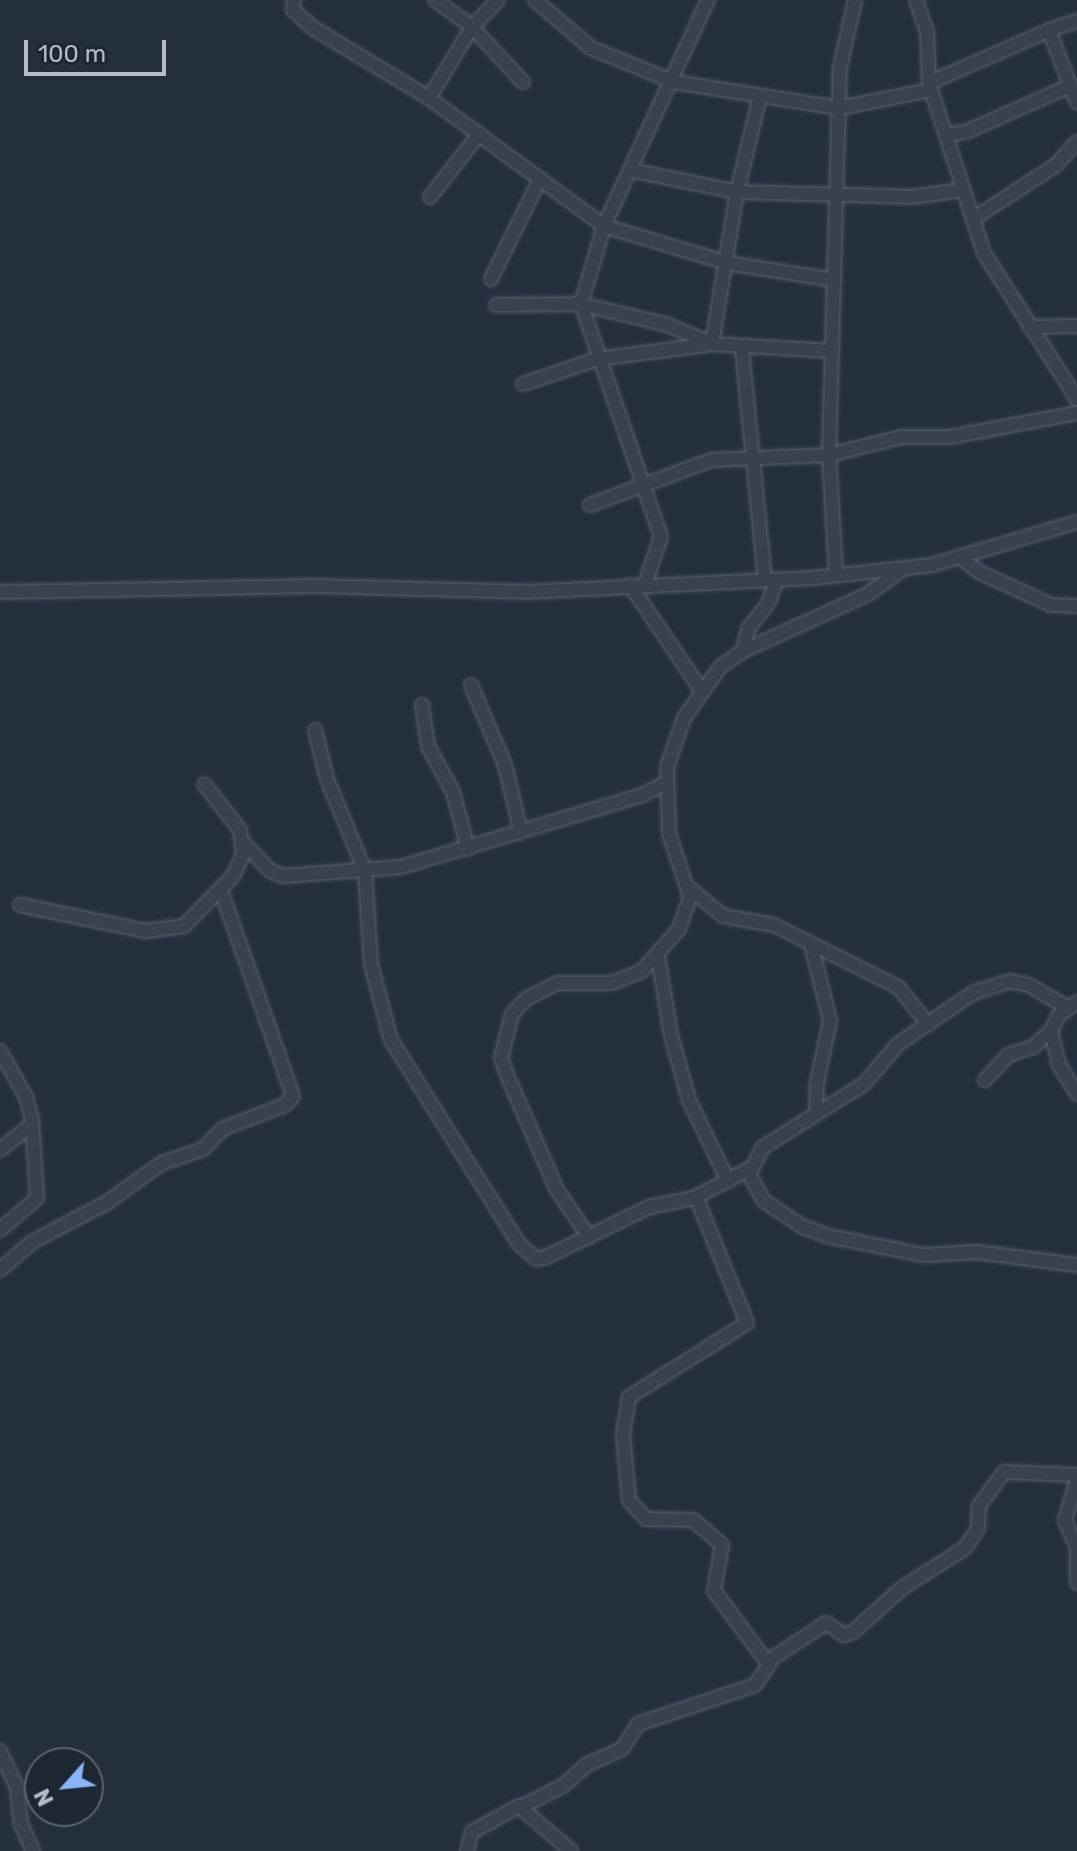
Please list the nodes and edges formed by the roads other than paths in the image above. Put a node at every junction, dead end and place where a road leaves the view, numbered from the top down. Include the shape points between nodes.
1 (294, 0) edge
2 (435, 0) edge
3 (498, 0) edge
4 (535, 0) edge
5 (708, 0) edge
6 (855, 0) edge
7 (932, 0) edge
8 (917, 2) edge
9 (1077, 21) edge
10 (472, 27) junction
11 (1045, 32) dead end
12 (523, 82) dead end
13 (674, 82) junction
14 (1070, 86) junction
15 (930, 87) junction
16 (760, 96) junction
17 (429, 98) junction
18 (1077, 103) edge
19 (839, 108) junction
20 (479, 134) junction
21 (946, 135) junction
22 (1077, 142) edge
23 (630, 170) junction
24 (540, 179) junction
25 (963, 190) junction
26 (737, 192) junction
27 (837, 195) junction
28 (430, 197) dead end
29 (973, 219) junction
30 (604, 226) junction
31 (727, 263) junction
32 (491, 279) dead end
33 (834, 280) junction
34 (581, 304) junction
35 (496, 305) dead end
36 (1077, 326) edge
37 (1030, 327) junction
38 (712, 344) junction
39 (742, 349) junction
40 (832, 351) junction
41 (597, 359) junction
42 (523, 384) dead end
43 (1077, 399) edge
44 (1077, 413) edge
45 (829, 455) junction
46 (750, 456) junction
47 (644, 487) junction
48 (590, 505) dead end
49 (1077, 522) edge
50 (959, 556) junction
51 (905, 567) junction
52 (836, 575) junction
53 (771, 579) junction
54 (645, 584) junction
55 (630, 585) junction
56 (0, 592) edge
57 (1077, 606) edge
58 (743, 651) junction
59 (471, 685) dead end
60 (701, 690) junction
61 (422, 705) dead end
62 (315, 730) dead end
63 (667, 782) junction
64 (204, 784) dead end
65 (521, 832) junction
66 (244, 843) junction
67 (468, 849) junction
68 (365, 871) junction
69 (688, 887) junction
70 (221, 890) junction
71 (20, 905) dead end
72 (812, 948) junction
73 (658, 956) junction
74 (1072, 1009) edge
75 (928, 1024) junction
76 (1052, 1030) junction
77 (0, 1051) edge
78 (9, 1066) junction
79 (0, 1080) edge
80 (985, 1080) dead end
81 (1077, 1094) edge
82 (816, 1111) junction
83 (32, 1124) junction
84 (0, 1150) edge
85 (749, 1169) junction
86 (728, 1181) junction
87 (696, 1197) junction
88 (0, 1230) edge
89 (589, 1237) junction
90 (1077, 1265) edge
91 (0, 1270) edge
92 (1077, 1477) edge
93 (1077, 1583) edge
94 (768, 1661) junction
95 (0, 1751) edge
96 (523, 1806) junction
97 (33, 1851) edge
98 (467, 1851) edge
99 (571, 1851) edge

1 - 17 street via 293,10 313,28
2 - 10 street
3 - 10 street
4 - 13 street via 591,48
5 - 13 street
6 - 19 street via 840,68
7 - 8 street
8 - 15 street via 927,32
9 - 14 street via 1049,30
10 - 12 street
10 - 17 street
11 - 15 street
13 - 16 street
13 - 23 street
14 - 18 street
14 - 21 street via 966,132
15 - 19 street
15 - 21 street
16 - 19 street
16 - 26 street
17 - 20 street
19 - 27 street
20 - 24 street
20 - 28 street
21 - 25 street
22 - 29 street via 1056,165
23 - 26 street
23 - 30 street
24 - 30 street
24 - 32 street
25 - 27 street via 911,197
25 - 29 street
26 - 27 street
26 - 31 street
27 - 33 street
29 - 37 street via 984,253
30 - 31 street
30 - 34 street
31 - 33 street
31 - 38 street
33 - 40 street
34 - 35 street
34 - 38 street via 668,325
34 - 41 street
36 - 37 street
37 - 43 street
38 - 39 street
38 - 41 street
39 - 40 street
39 - 46 street
40 - 45 street
41 - 42 street
41 - 47 street
44 - 45 street via 950,437 901,437
45 - 46 street
45 - 52 street
46 - 47 street via 711,460
46 - 53 street
47 - 48 street
47 - 54 street via 661,537
49 - 50 street
50 - 51 street
50 - 57 street via 979,572 1051,605
51 - 52 street
51 - 58 street via 868,594
52 - 53 street
53 - 54 street
53 - 58 street via 769,602 748,629
54 - 55 street
55 - 56 street via 525,592 315,586
55 - 60 street
58 - 60 street
59 - 65 street via 505,765
60 - 63 street via 672,749
61 - 67 street via 428,746 453,792
62 - 68 street via 327,779
63 - 65 street
63 - 69 street via 669,833
64 - 66 street
65 - 67 street
66 - 68 street via 269,870 283,876
66 - 70 street via 240,866
67 - 68 street
68 - 89 street via 376,993 406,1067 432,1098 530,1255 544,1258
69 - 72 street via 723,916 774,925
69 - 73 street via 686,915
70 - 71 street via 174,931 123,928
70 - 91 street via 293,1096 285,1105 222,1129 203,1149 162,1163 106,1203 32,1242
72 - 75 street via 846,959 898,987
72 - 82 street via 830,1021
73 - 86 street via 689,1100
73 - 89 street via 642,971 612,983 569,981 538,993 517,1006 505,1030 501,1058 516,1098 557,1190
74 - 75 street via 1029,985 994,983
74 - 76 street
75 - 82 street via 898,1044 864,1084
76 - 80 street via 1033,1047 1008,1055
76 - 81 street via 1059,1065
77 - 78 street
78 - 79 street
78 - 83 street via 26,1097
82 - 85 street via 763,1147
83 - 84 street
83 - 88 street via 37,1198
85 - 86 street
85 - 90 street via 751,1184 764,1201 803,1227 828,1236 924,1255 977,1252
86 - 87 street
87 - 89 street via 649,1207
87 - 94 street via 747,1323 629,1397 623,1435 629,1500 646,1519 693,1520 722,1545 714,1591
92 - 93 street via 1065,1520 1077,1548
92 - 94 street via 1024,1470 1000,1474 979,1506 978,1529 965,1548 902,1588 853,1632 844,1635 826,1623
94 - 96 street via 755,1685 638,1724 622,1749 586,1765 564,1785
95 - 97 street via 13,1777 21,1824
96 - 98 street via 480,1826 468,1838
96 - 99 street

